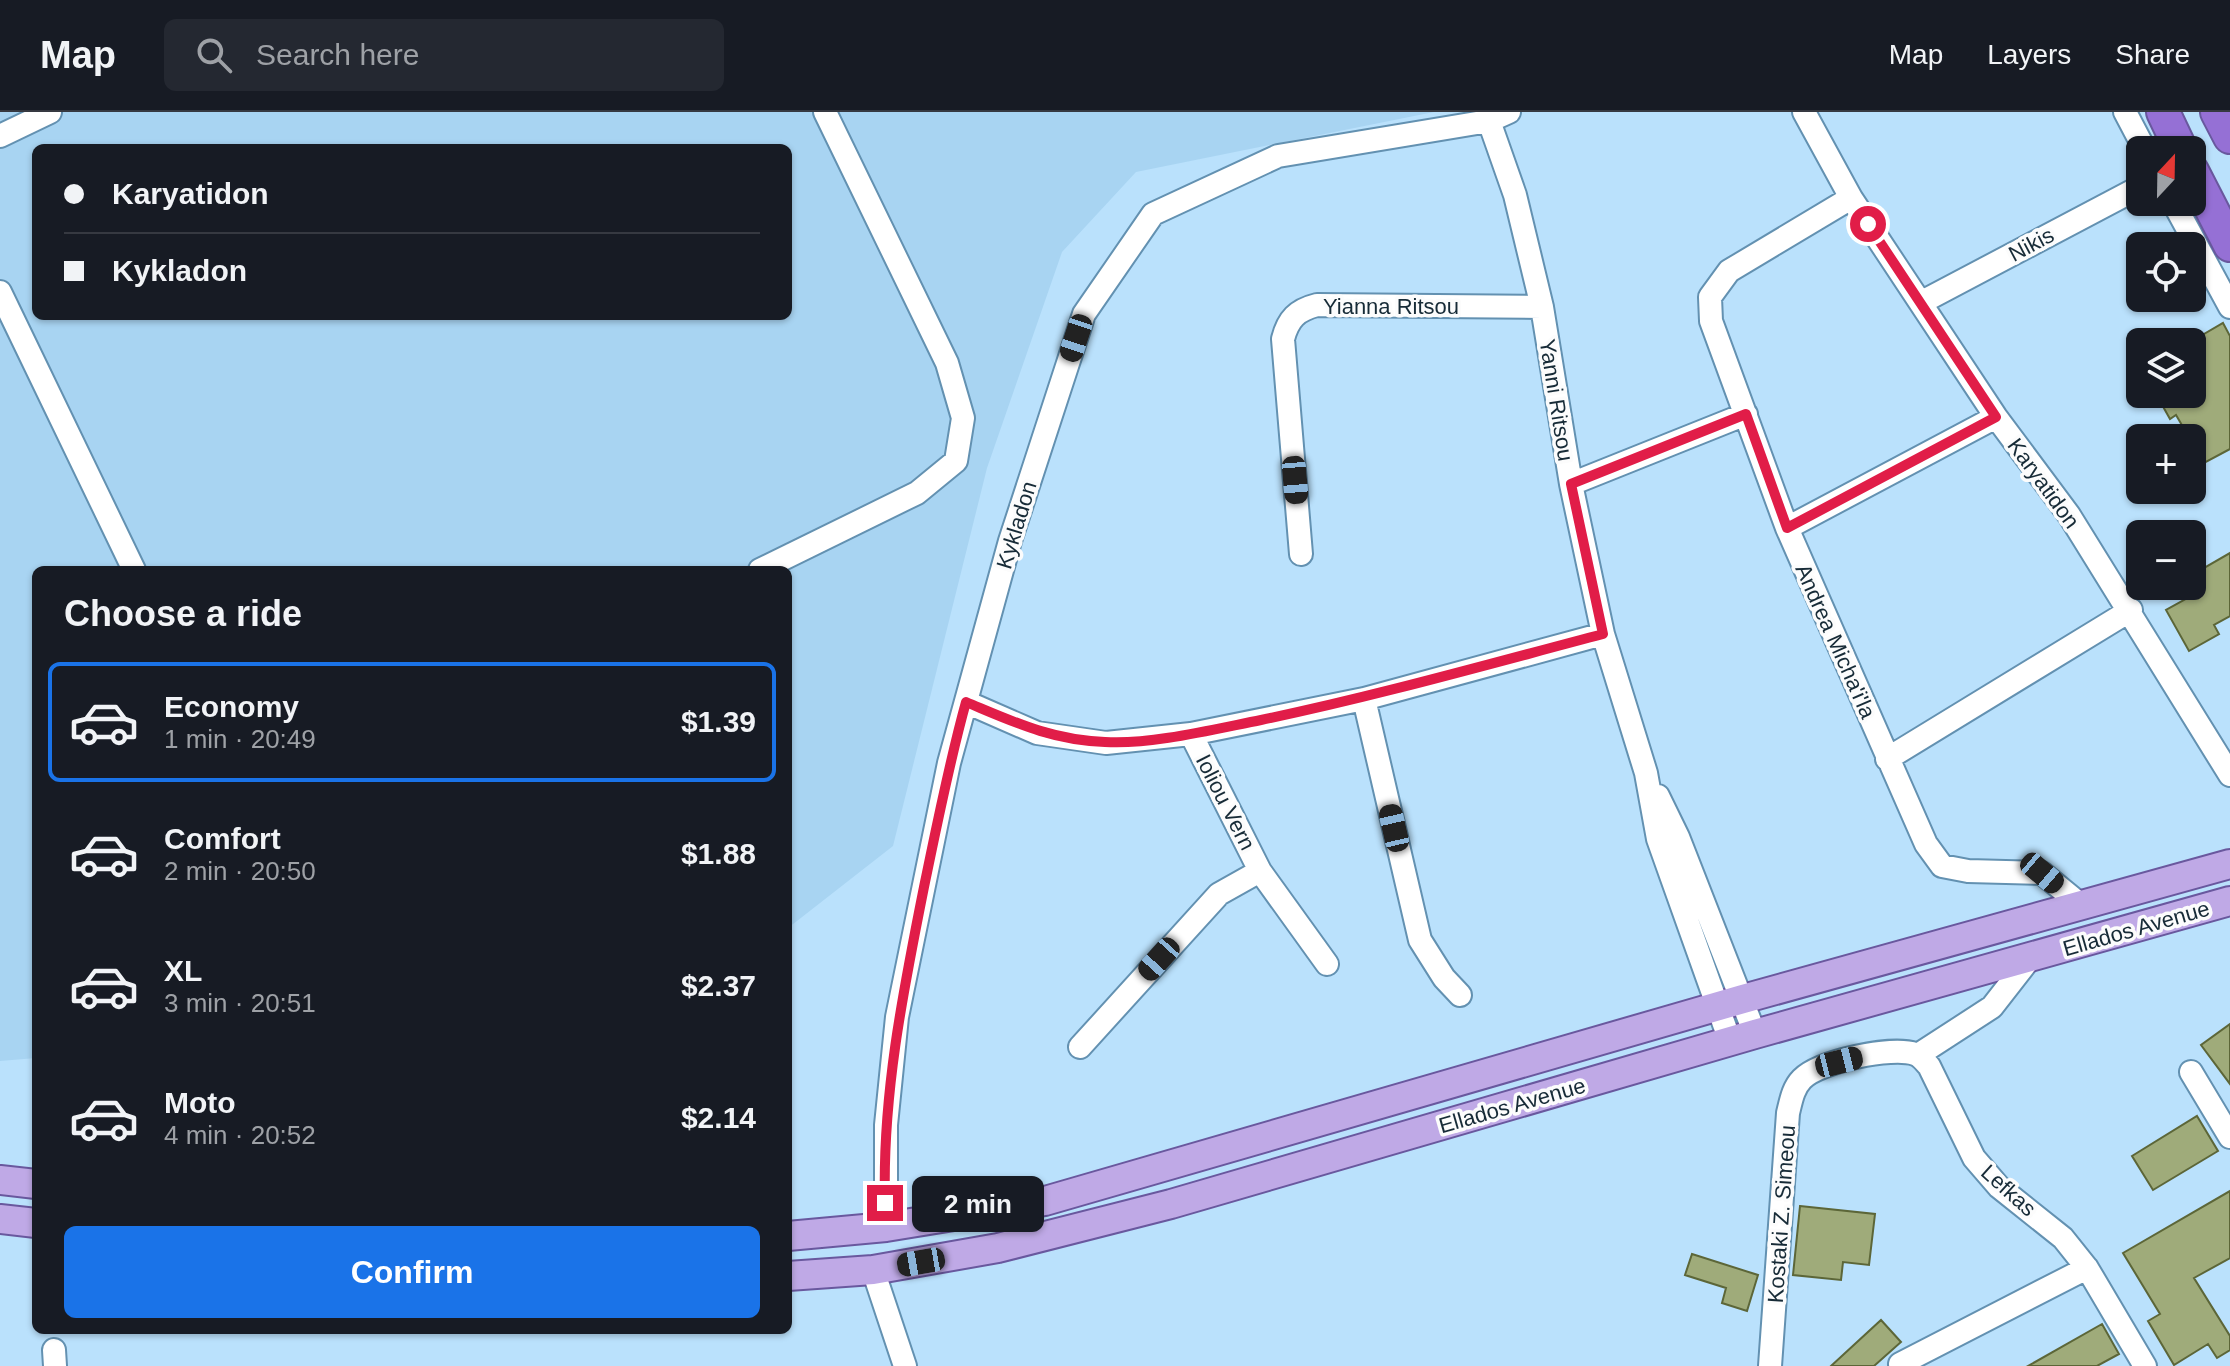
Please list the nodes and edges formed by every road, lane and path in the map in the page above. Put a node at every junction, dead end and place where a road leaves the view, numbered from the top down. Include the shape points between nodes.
1 (50, 112) edge
2 (825, 112) edge
3 (1804, 112) edge
4 (2125, 112) edge
5 (2163, 112) edge
6 (2217, 112) edge
7 (1499, 117) edge
8 (0, 136) edge
9 (2138, 136) edge
10 (2174, 136) edge
11 (2230, 137) edge
12 (2126, 194) edge
13 (1851, 198) junction
14 (2206, 198) edge
15 (2181, 216) edge
16 (2230, 245) edge
17 (0, 292) edge
18 (1922, 302) junction
19 (1542, 307) junction
20 (2230, 307) edge
21 (1746, 414) junction
22 (1996, 417) junction
23 (1571, 484) junction
24 (1787, 528) junction
25 (1301, 554) dead end
26 (132, 566) edge
27 (768, 566) edge
28 (2131, 610) junction
29 (1603, 634) junction
30 (1364, 699) junction
31 (966, 702) junction
32 (1191, 734) junction
33 (1887, 759) junction
34 (2230, 775) edge
35 (2230, 864) edge
36 (1260, 871) junction
37 (2230, 901) edge
38 (2081, 905) junction
39 (2031, 957) junction
40 (1327, 964) dead end
41 (1460, 995) dead end
42 (1730, 1003) junction
43 (1743, 1038) junction
44 (1080, 1047) dead end
45 (1918, 1055) junction
46 (2191, 1072) dead end
47 (2230, 1137) edge
48 (0, 1180) edge
49 (32, 1184) edge
50 (0, 1219) edge
51 (32, 1223) edge
52 (886, 1227) junction
53 (792, 1236) edge
54 (2087, 1268) junction
55 (873, 1270) junction
56 (792, 1276) edge
57 (1900, 1364) edge
58 (905, 1366) edge
59 (1770, 1366) edge
60 (2145, 1366) edge

1 - 8 street
2 - 27 street via 947,363 963,418 956,461 917,493
3 - 13 street, Karyatidon
4 - 9 street
5 - 10 highway
6 - 11 highway
7 - 19 street, Yanni Ritsou
7 - 31 street, Kykladon via 1278,156 1153,214 1084,314 1010,541
12 - 18 street, Nikis
13 - 18 street, Karyatidon
13 - 21 street, Andrea Micha'i'la via 1729,271 1713,289 1711,321
14 - 16 highway
15 - 20 street
17 - 26 street
18 - 22 street, Karyatidon
19 - 23 street, Yanni Ritsou
19 - 25 street, Yianna Ritsou via 1317,305 1292,317 1283,339
21 - 23 street
21 - 24 street, Andrea Micha'i'la
22 - 24 street
22 - 28 street, Karyatidon
23 - 29 street, Yanni Ritsou
24 - 33 street, Andrea Micha'i'la
28 - 33 street
28 - 34 street, Karyatidon
29 - 30 street
29 - 42 street, Yanni Ritsou via 1646,773 1658,839
30 - 32 street
30 - 41 street via 1420,940
31 - 32 street via 1037,733 1106,743
31 - 52 street, Kykladon via 897,1017 886,1125
32 - 36 street, Ioliou Vern
33 - 38 street, Andrea Micha'i'la via 1926,844 1942,866 2042,873
35 - 38 main road, Ellados Avenue
36 - 40 street, Ioliou Vern
36 - 44 street, Ioliou Vern via 1219,894
37 - 39 main road, Ellados Avenue
38 - 42 main road, Ellados Avenue
39 - 43 main road, Ellados Avenue
39 - 45 street via 1992,1007
42 - 43 street, Yanni Ritsou
42 - 52 main road, Ellados Avenue via 1045,1201
43 - 55 main road, Ellados Avenue via 1171,1204 998,1248
45 - 54 street, Lefkas via 1929,1066 1974,1158 1999,1187 2063,1238
45 - 59 street, Kostaki Z. Simeou via 1871,1054 1813,1071 1795,1089 1788,1113
46 - 47 street
48 - 49 main road
50 - 51 main road
52 - 53 main road, Ellados Avenue
54 - 57 street
54 - 60 street, Lefkas
55 - 56 main road, Ellados Avenue
55 - 58 street

